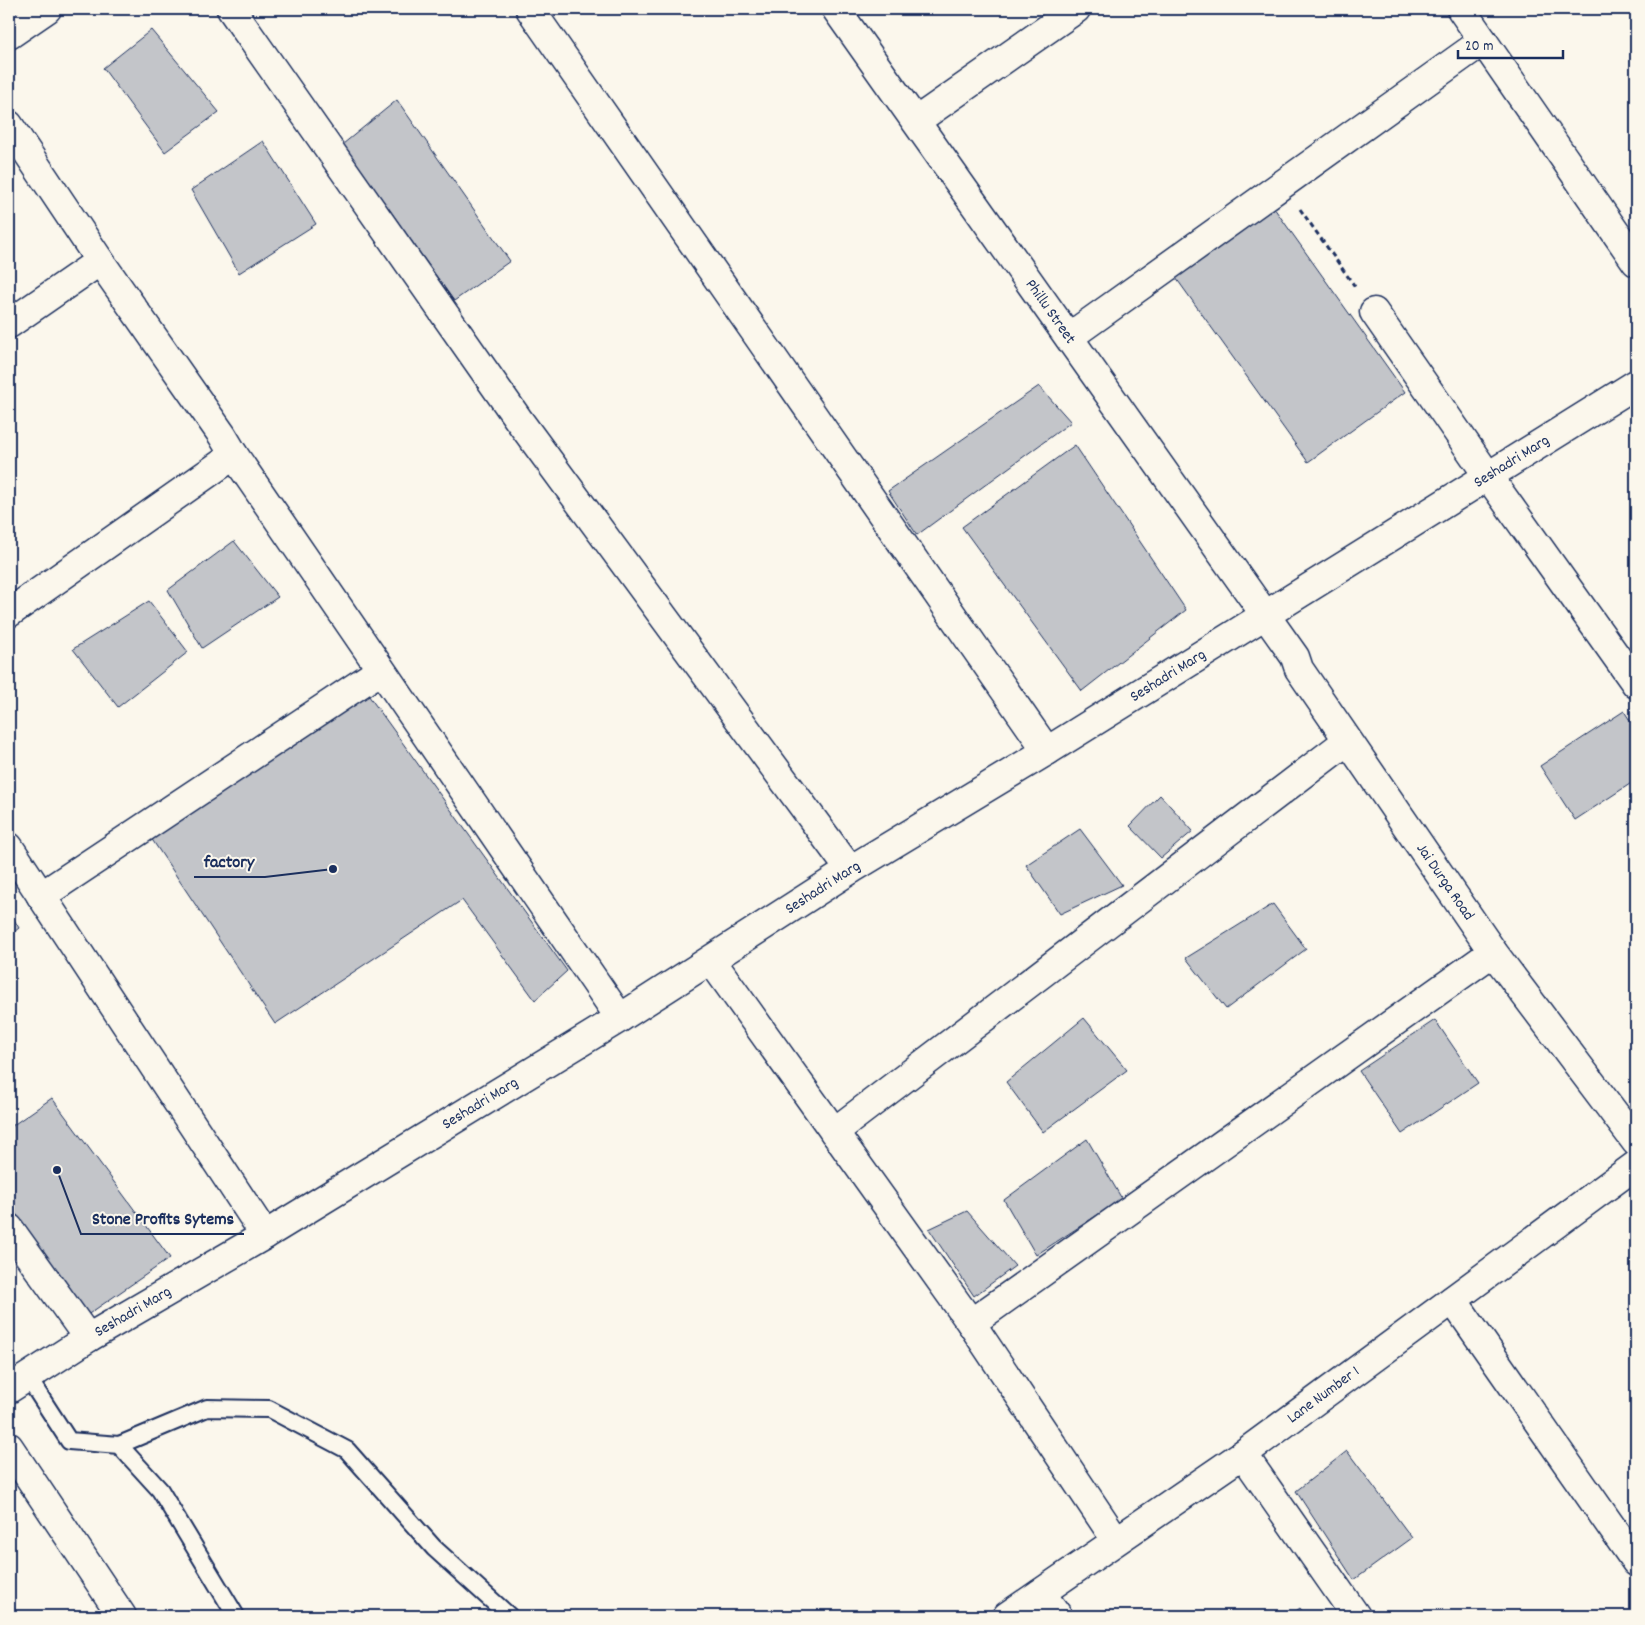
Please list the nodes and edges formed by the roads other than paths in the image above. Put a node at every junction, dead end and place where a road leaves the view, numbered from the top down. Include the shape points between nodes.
1 (231, 9) edge
2 (530, 9) edge
3 (836, 9) edge
4 (1076, 9) edge
5 (1460, 9) edge
6 (43, 10) edge
7 (9, 35) edge
8 (1483, 41) junction
9 (916, 121) junction
10 (9, 125) edge
11 (100, 261) junction
12 (1636, 262) edge
13 (1374, 312) road end
14 (9, 324) edge
15 (1069, 337) junction
16 (1636, 384) edge
17 (234, 455) junction
18 (1488, 476) junction
19 (9, 613) edge
20 (1265, 614) junction
21 (381, 670) junction
22 (1636, 684) edge
23 (1347, 741) junction
24 (1047, 751) junction
25 (9, 847) edge
26 (850, 870) junction
27 (41, 896) junction
28 (1492, 952) junction
29 (710, 960) junction
30 (620, 1018) junction
31 (834, 1132) junction
32 (1636, 1142) edge
33 (1636, 1166) edge
34 (9, 1228) edge
35 (264, 1236) junction
36 (1453, 1300) junction
37 (971, 1323) junction
38 (88, 1338) junction
39 (18, 1382) edge
40 (118, 1445) junction
41 (9, 1447) edge
42 (1243, 1454) junction
43 (1116, 1540) junction
44 (1636, 1562) edge
45 (1041, 1593) junction
46 (122, 1616) edge
47 (236, 1616) edge
48 (509, 1616) edge
49 (1006, 1616) edge
50 (1058, 1616) edge
51 (1356, 1616) edge

1 - 26 street via 518,419
2 - 24 street
3 - 9 street, Phillu Street
4 - 9 street
5 - 8 street
6 - 7 street
8 - 12 street
8 - 15 street
9 - 15 street, Phillu Street
10 - 11 street
11 - 14 street
11 - 17 street
13 - 18 street
15 - 20 street, Phillu Street
16 - 18 street, Seshadri Marg
17 - 19 street
17 - 21 street
18 - 20 street, Seshadri Marg
18 - 22 street
20 - 23 street, Jai Durga Road via 1296,657 1299,669
20 - 24 street, Seshadri Marg
21 - 27 street
21 - 30 street
23 - 28 street, Jai Durga Road
23 - 31 street
24 - 26 street, Seshadri Marg
25 - 27 street
26 - 29 street, Seshadri Marg
27 - 35 street
28 - 32 street, Jai Durga Road
28 - 37 street
29 - 30 street, Seshadri Marg
29 - 31 street
30 - 35 street, Seshadri Marg
31 - 37 street
33 - 36 street, Lane Number 1
34 - 38 street
35 - 38 street, Seshadri Marg
36 - 42 street, Lane Number 1
36 - 44 street
37 - 43 street
38 - 39 street, Seshadri Marg
39 - 40 lane via 69,1441
40 - 47 lane via 160,1490
40 - 48 lane via 207,1408 269,1409 346,1450 434,1548
41 - 46 street
42 - 43 street, Lane Number 1
42 - 51 street
43 - 45 street, Lane Number 1
45 - 49 street, Lane Number 1
45 - 50 street

